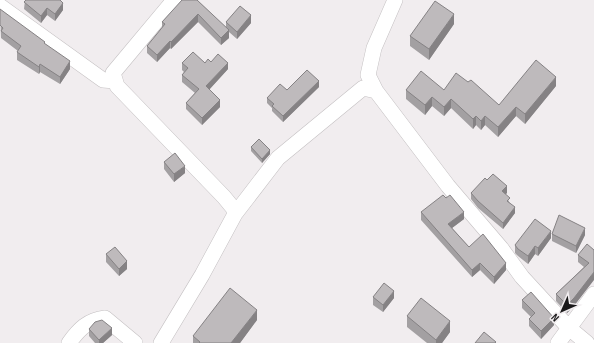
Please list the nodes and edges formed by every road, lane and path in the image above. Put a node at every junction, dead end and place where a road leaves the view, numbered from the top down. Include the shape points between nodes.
1 (174, 0) edge
2 (395, 0) edge
3 (0, 6) edge
4 (115, 82) junction
5 (376, 91) junction
6 (235, 214) junction
7 (594, 294) edge
8 (569, 328) junction
9 (69, 343) edge
10 (135, 343) edge
11 (161, 343) edge
12 (558, 343) edge
13 (588, 343) edge

1 - 4 street via 113,73
2 - 5 street via 374,48 368,75
3 - 4 street via 103,80
4 - 6 street via 224,198
5 - 6 street via 363,88 278,158
5 - 8 street via 448,186 501,248 522,277
6 - 11 street
7 - 8 street
8 - 12 street
8 - 13 street
9 - 10 street via 80,329 91,321 106,318

